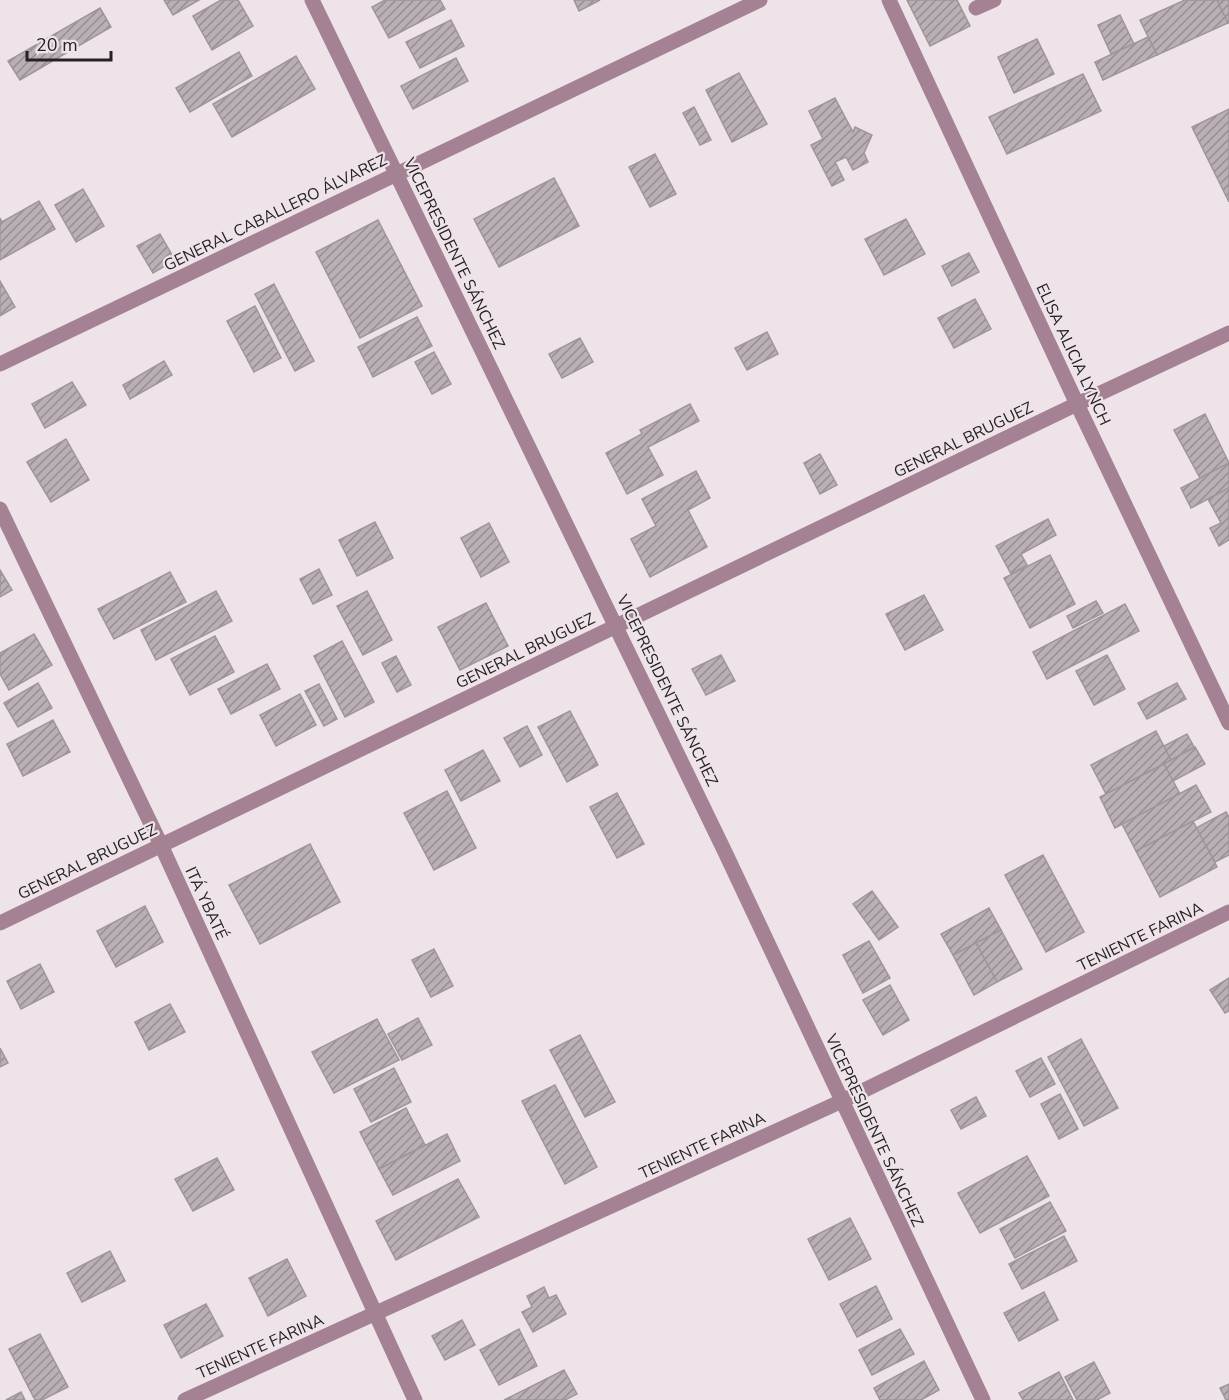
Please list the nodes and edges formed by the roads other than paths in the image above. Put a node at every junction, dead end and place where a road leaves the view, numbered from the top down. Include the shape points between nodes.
1 (312, 0) edge
2 (760, 0) edge
3 (889, 0) edge
4 (994, 0) edge
5 (976, 8) dead end
6 (396, 174) junction
7 (1229, 333) edge
8 (0, 364) edge
9 (1077, 404) junction
10 (0, 509) edge
11 (616, 626) junction
12 (1229, 723) edge
13 (161, 845) junction
14 (1229, 912) edge
15 (0, 923) edge
16 (842, 1101) junction
17 (375, 1314) junction
18 (185, 1400) edge
19 (415, 1400) edge
20 (983, 1400) edge

1 - 6 street, VICEPRESIDENTE SÁNCHEZ
2 - 6 street, GENERAL CABALLERO ÁLVAREZ
3 - 9 street, ELISA ALICIA LYNCH
4 - 5 street
6 - 8 street, GENERAL CABALLERO ÁLVAREZ
6 - 11 street, VICEPRESIDENTE SÁNCHEZ
7 - 9 street, GENERAL BRUGUEZ
9 - 11 street, GENERAL BRUGUEZ
9 - 12 street, ELISA ALICIA LYNCH
10 - 13 street, ITÁ YBATÉ
11 - 13 street, GENERAL BRUGUEZ
11 - 16 street, VICEPRESIDENTE SÁNCHEZ
13 - 15 street, GENERAL BRUGUEZ
13 - 17 street, ITÁ YBATÉ
14 - 16 street, TENIENTE FARINA
16 - 17 street, TENIENTE FARINA
16 - 20 street, VICEPRESIDENTE SÁNCHEZ
17 - 18 street, TENIENTE FARINA
17 - 19 street, ITÁ YBATÉ

